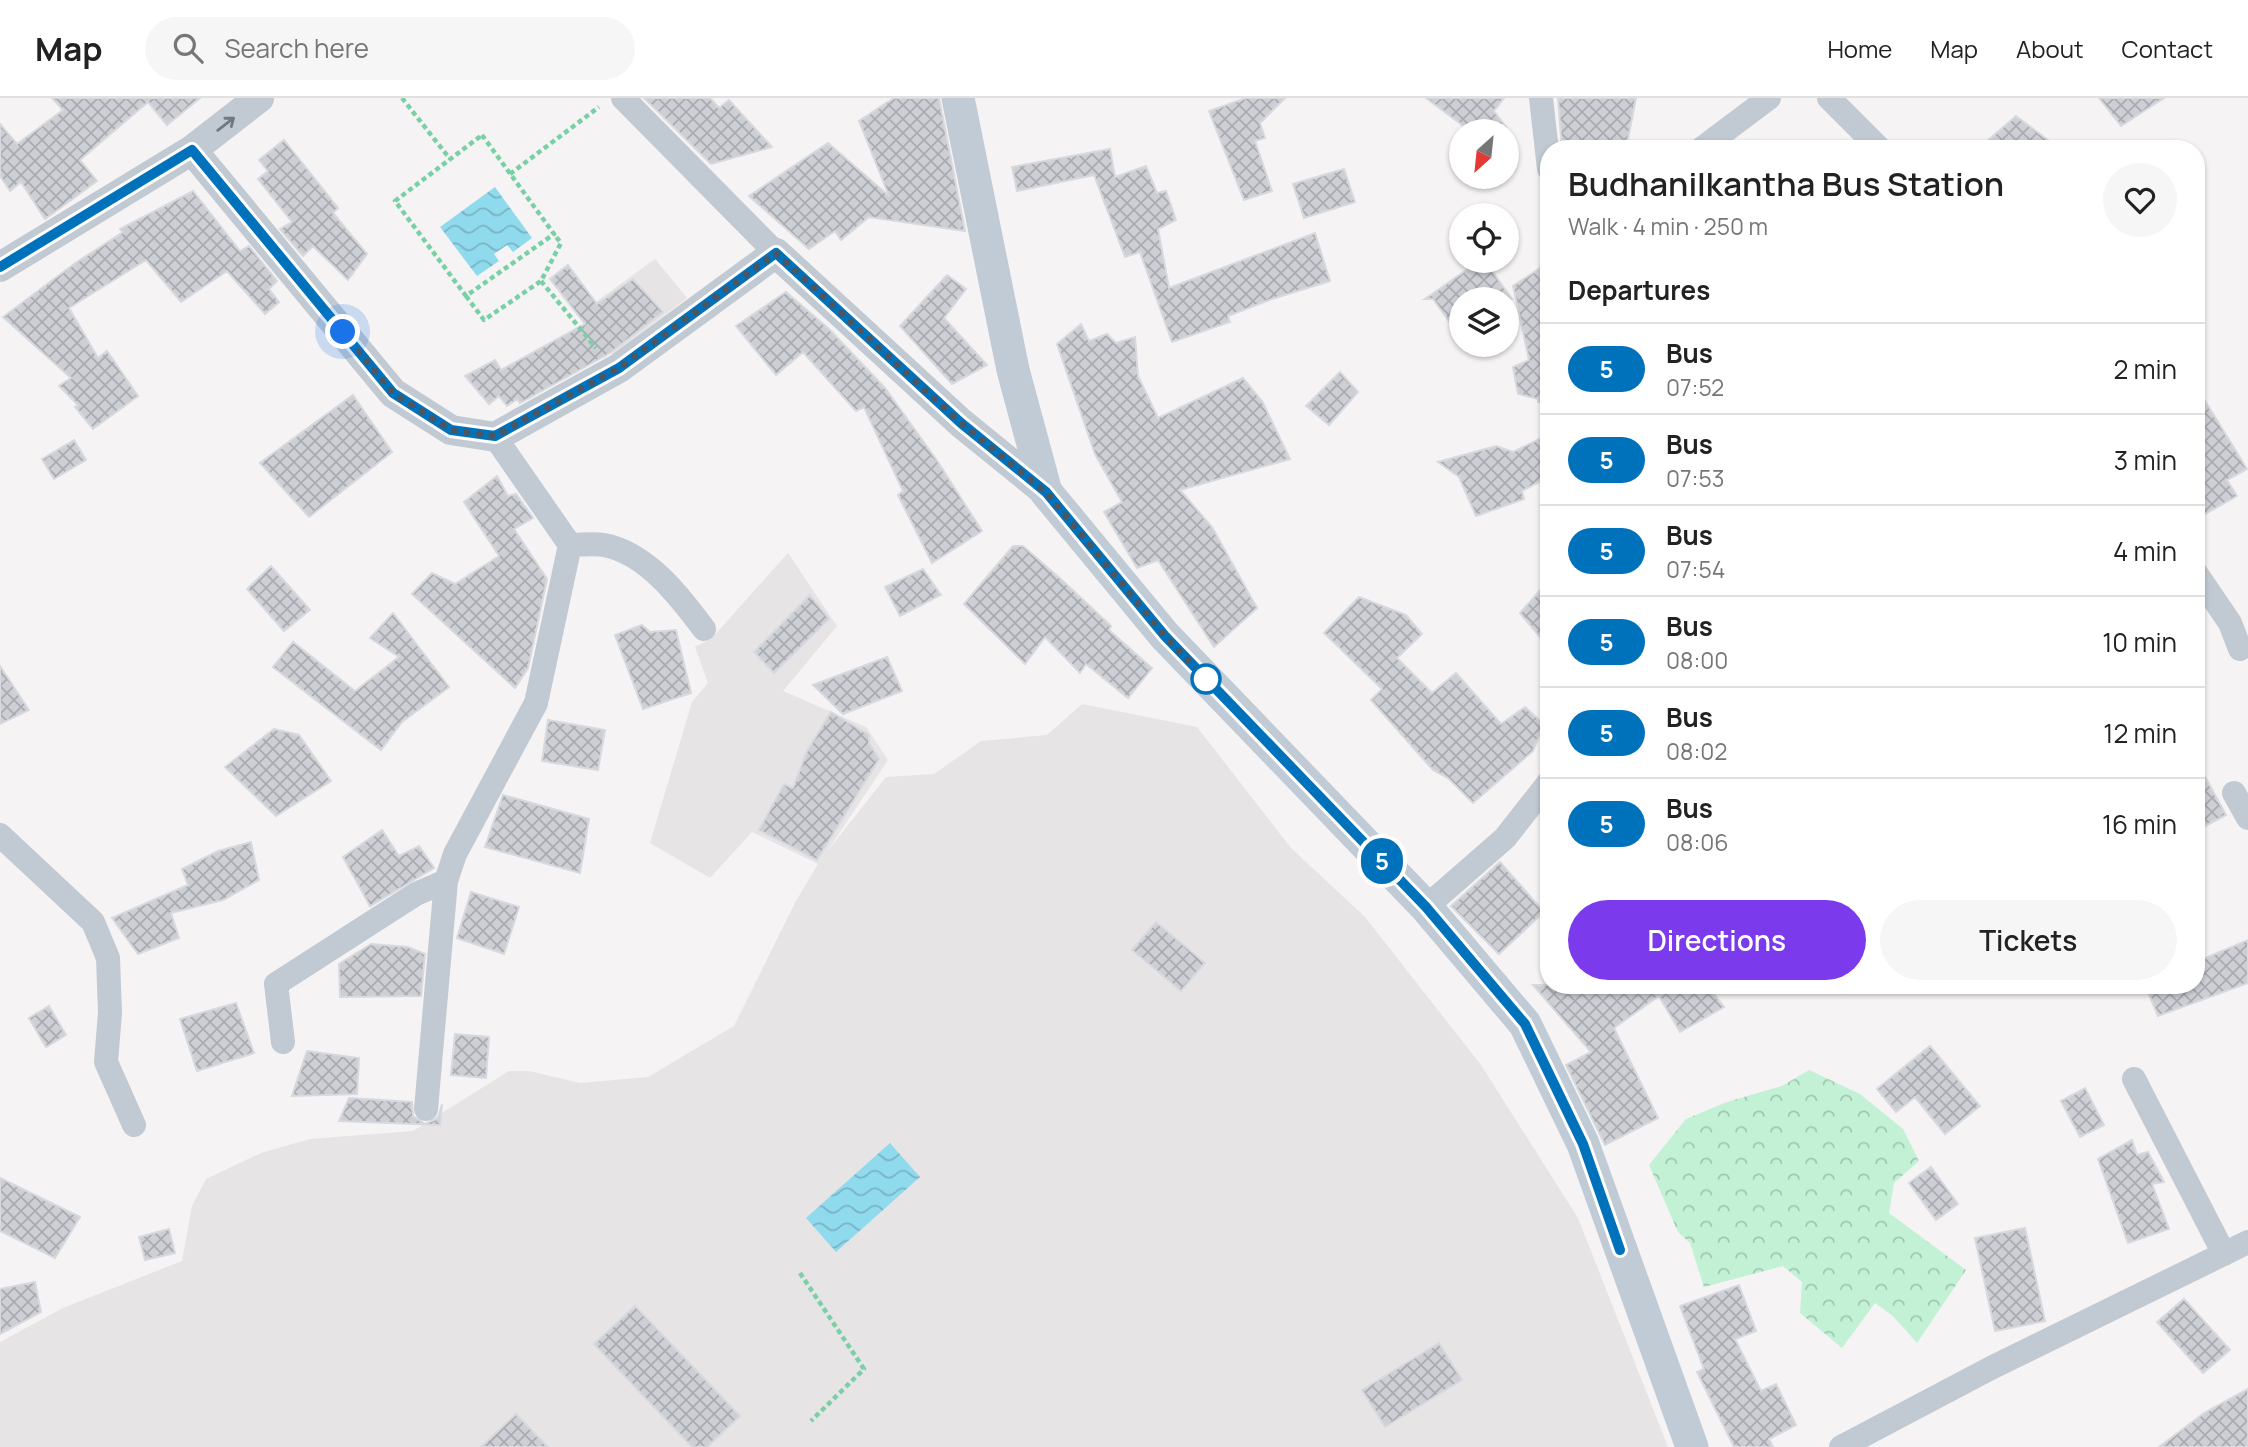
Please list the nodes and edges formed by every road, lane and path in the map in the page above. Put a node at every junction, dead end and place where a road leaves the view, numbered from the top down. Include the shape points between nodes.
1 (259, 98) edge
2 (402, 98) edge
3 (623, 98) edge
4 (958, 98) edge
5 (1541, 98) edge
6 (1769, 98) edge
7 (1829, 98) edge
8 (596, 109) dead end
9 (1546, 140) edge
10 (1713, 140) edge
11 (1871, 140) edge
12 (192, 150) junction
13 (450, 159) junction
14 (510, 174) junction
15 (554, 234) junction
16 (776, 253) junction
17 (0, 267) edge
18 (541, 281) junction
19 (466, 296) junction
20 (614, 371) junction
21 (495, 436) junction
22 (1046, 492) junction
23 (570, 545) junction
24 (2205, 586) edge
25 (704, 629) dead end
26 (2240, 649) dead end
27 (1540, 793) edge
28 (2234, 793) dead end
29 (2248, 818) edge
30 (0, 835) edge
31 (446, 881) junction
32 (1426, 907) junction
33 (283, 1042) dead end
34 (2134, 1079) dead end
35 (426, 1109) dead end
36 (134, 1125) dead end
37 (2248, 1242) edge
38 (2224, 1254) junction
39 (800, 1273) dead end
40 (811, 1421) dead end
41 (1692, 1447) edge
42 (1841, 1447) edge

12 -> 1 street
2 - 13 path
3 - 16 street
4 - 22 main road via 1013,370
5 - 9 street
6 - 10 street
7 - 11 street
8 - 14 path
12 - 17 street
12 - 21 street via 393,393 451,430
13 - 14 path via 482,135
13 - 19 path via 395,201
14 - 15 path
15 - 18 path via 561,243
15 - 19 path
16 - 20 street
16 - 22 street via 961,423
18 - 19 path via 484,320
18 - 20 path
20 - 21 street
21 - 23 street
22 - 32 main road via 1165,636
23 - 25 street via 604,545 633,557 676,592
23 - 31 street via 536,703 454,854
24 - 26 street via 2230,623
27 - 32 street via 1505,838
28 - 29 street
30 - 36 street via 93,922 108,958 106,1062
31 - 33 street via 416,894 276,984
31 - 35 street
32 - 41 main road via 1525,1024 1583,1144
34 - 38 street
37 - 38 street
38 - 42 street
39 - 40 path via 864,1369

